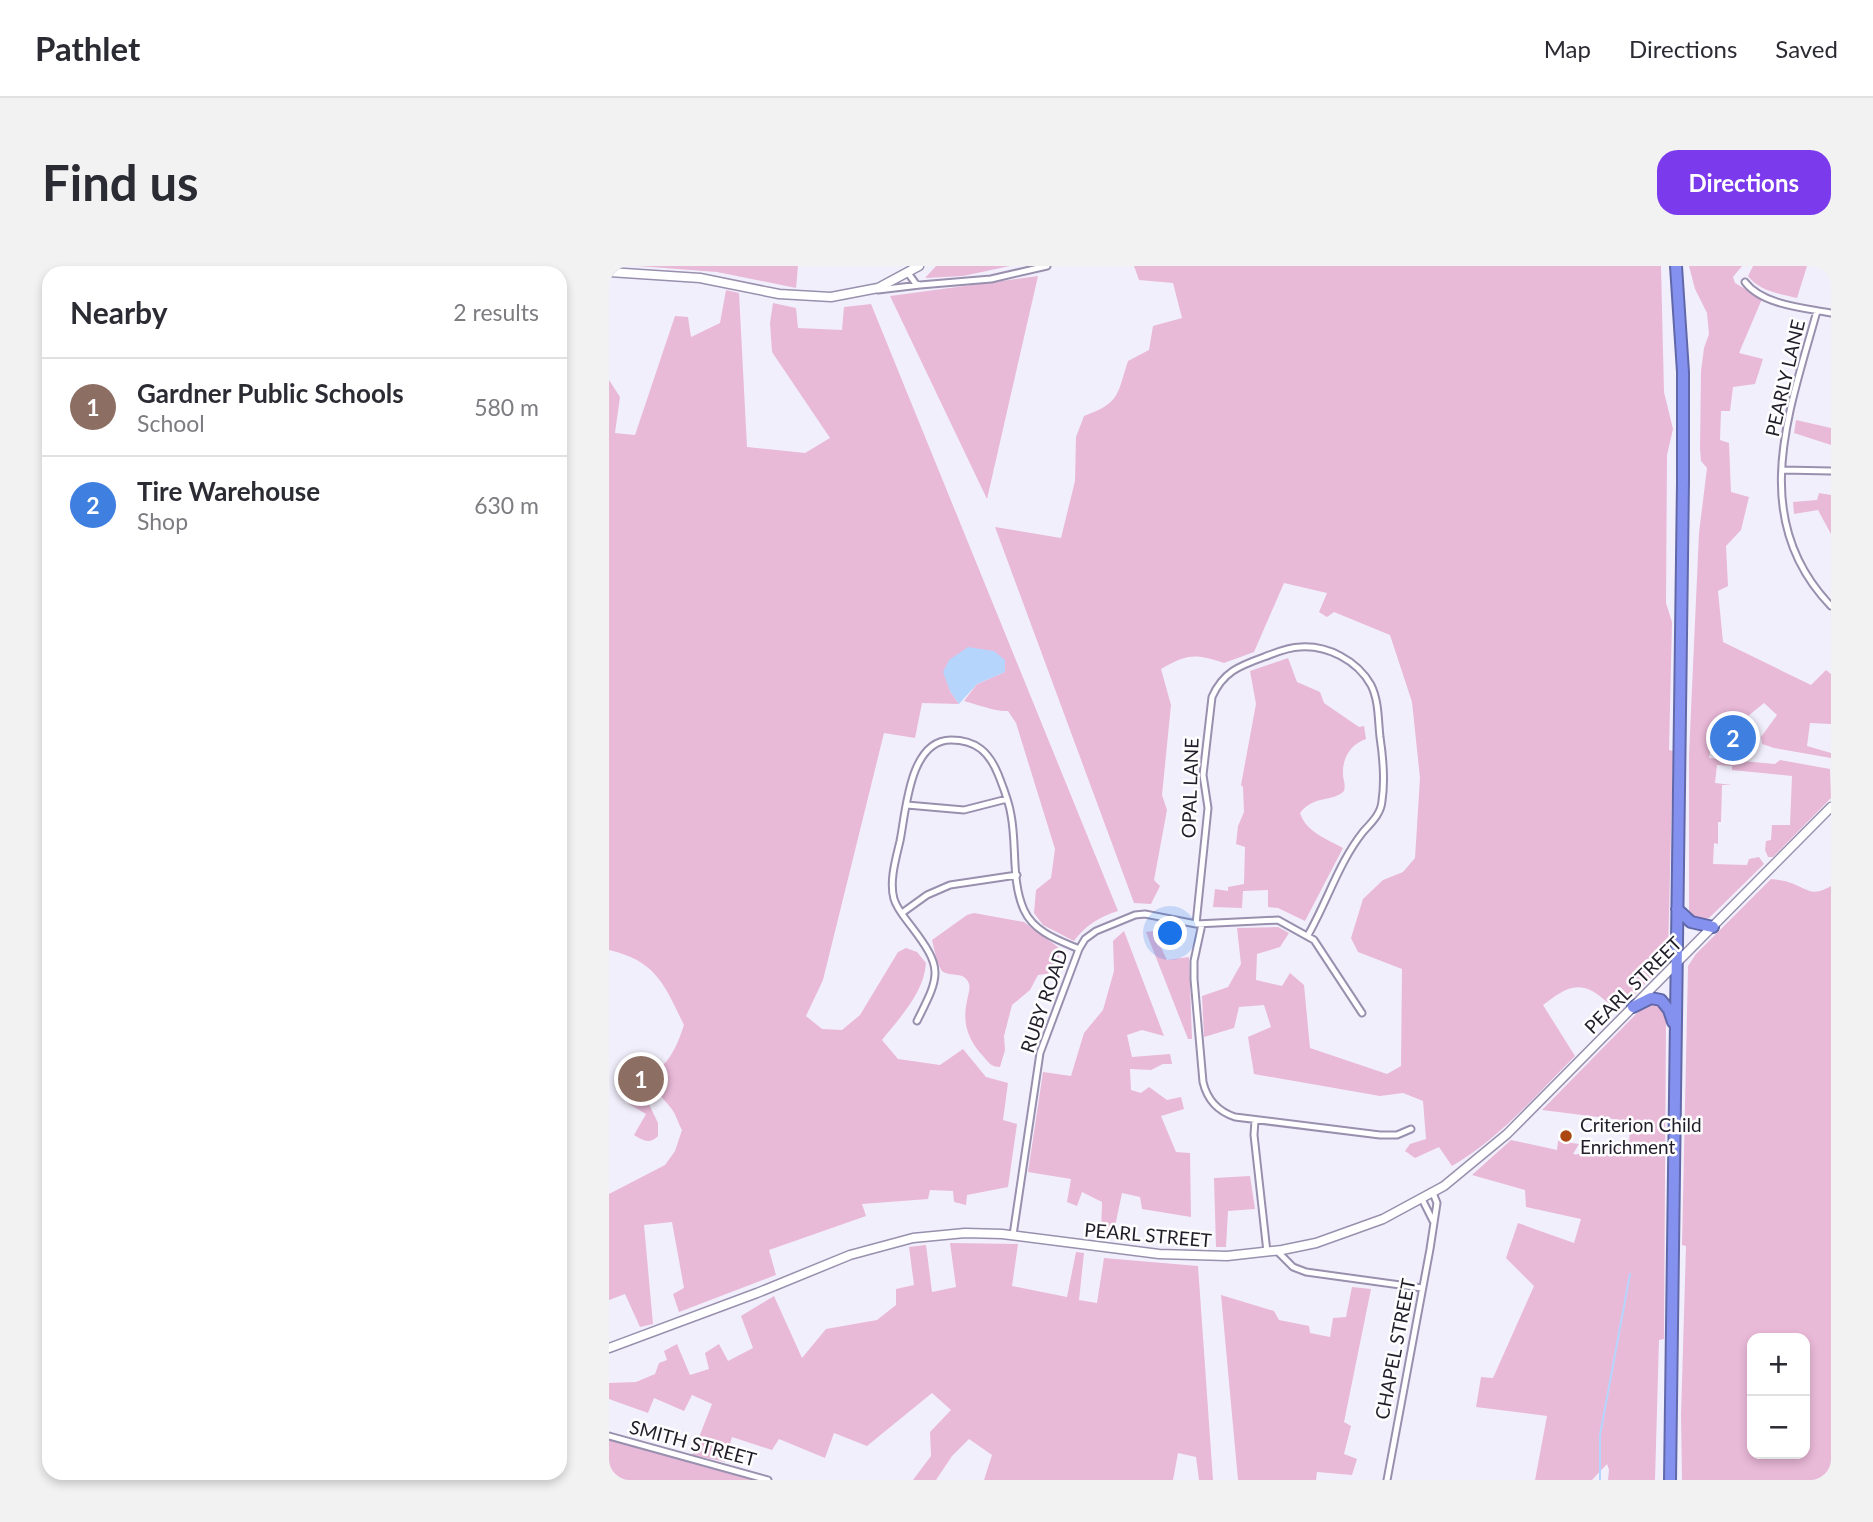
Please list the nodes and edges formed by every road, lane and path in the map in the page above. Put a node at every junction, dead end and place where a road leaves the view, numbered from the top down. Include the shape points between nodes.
1 (919, 266) edge
2 (1047, 266) edge
3 (1676, 266) edge
4 (609, 272) edge
5 (908, 273) junction
6 (1745, 282) dead end
7 (920, 285) junction
8 (867, 291) junction
9 (1817, 311) junction
10 (1831, 313) edge
11 (1783, 470) junction
12 (1831, 471) edge
13 (1831, 606) edge
14 (1007, 799) junction
15 (908, 805) junction
16 (1831, 807) edge
17 (1017, 875) junction
18 (1677, 909) junction
19 (901, 913) junction
20 (1199, 924) junction
21 (1713, 927) junction
22 (1308, 935) junction
23 (1079, 949) junction
24 (1677, 962) junction
25 (1633, 1007) junction
26 (1362, 1013) dead end
27 (917, 1021) dead end
28 (1676, 1032) junction
29 (1255, 1120) junction
30 (1411, 1129) dead end
31 (1433, 1193) junction
32 (1422, 1199) junction
33 (1434, 1224) junction
34 (1013, 1235) junction
35 (1277, 1251) junction
36 (1267, 1252) junction
37 (1422, 1288) junction
38 (609, 1348) edge
39 (609, 1436) edge
40 (768, 1480) edge
41 (1387, 1480) edge
42 (1670, 1480) edge

1 - 5 main road
2 - 7 street via 991,279
3 - 18 highway via 1684,421
4 - 8 main road via 715,280 779,295 831,297
5 - 7 street
5 - 8 main road
6 - 9 street via 1769,298
7 - 8 street
9 - 10 street
9 - 11 street, PEARLY LANE via 1787,421
11 - 12 street
11 - 13 street, PEARLY LANE via 1782,508 1792,549 1803,572
14 - 15 street via 964,810
14 - 15 street via 991,757 977,745 946,740 919,758
14 - 17 street
15 - 19 street via 893,882 894,900
16 - 21 main road, PEARL STREET
17 - 19 street via 950,885
17 - 23 street via 1024,910 1033,923
18 - 21 highway via 1691,922
18 - 24 highway
19 - 27 street via 934,960 936,977
20 - 22 street, RUBY ROAD via 1278,920
20 - 22 street, OPAL LANE via 1209,808 1203,775 1212,697 1234,668 1297,647 1315,647 1342,656 1371,686 1382,750 1383,803 1353,846
20 - 23 street, RUBY ROAD via 1135,915 1096,931
20 - 29 street, OPAL LANE via 1194,979 1204,1089 1222,1111
21 - 24 main road, PEARL STREET
22 - 26 street, RUBY ROAD
23 - 34 street, RUBY ROAD via 1040,1054
24 - 25 main road, PEARL STREET
24 - 28 highway
25 - 28 highway via 1661,1000
25 - 31 main road, PEARL STREET via 1507,1134
28 - 42 highway
29 - 30 street, OPAL LANE via 1389,1135
29 - 36 street
31 - 32 main road, PEARL STREET
31 - 33 street, CHAPEL STREET via 1437,1203
32 - 33 street
32 - 35 main road, PEARL STREET via 1349,1232
33 - 37 street, CHAPEL STREET
34 - 36 main road, PEARL STREET via 1179,1256
34 - 38 main road, PEARL STREET via 946,1234 881,1245
35 - 36 main road, PEARL STREET
35 - 37 street via 1293,1267 1306,1272
37 - 41 street, CHAPEL STREET
39 - 40 street, SMITH STREET

